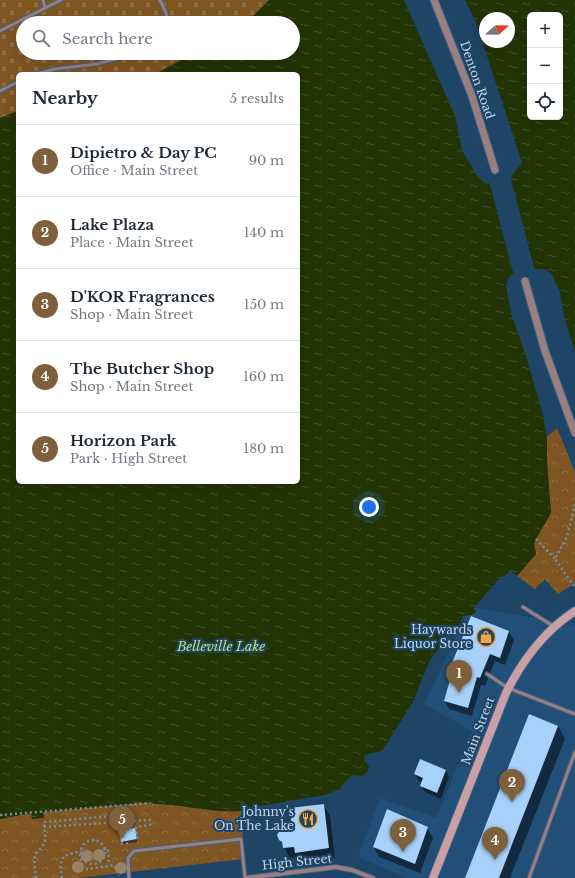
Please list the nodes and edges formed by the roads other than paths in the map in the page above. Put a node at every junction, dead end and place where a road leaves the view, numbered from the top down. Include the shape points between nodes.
1 (43, 0) edge
2 (61, 0) edge
3 (160, 0) edge
4 (434, 0) edge
5 (45, 7) junction
6 (27, 16) edge
7 (167, 16) edge
8 (16, 22) edge
9 (0, 30) edge
10 (112, 60) edge
11 (42, 72) edge
12 (16, 83) edge
13 (0, 90) edge
14 (495, 170) dead end
15 (525, 281) dead end
16 (575, 433) edge
17 (523, 607) dead end
18 (575, 611) edge
19 (555, 627) junction
20 (487, 674) dead end
21 (508, 688) junction
22 (575, 714) edge
23 (575, 752) edge
24 (294, 872) junction
25 (130, 878) edge
26 (248, 878) edge
27 (294, 878) edge
28 (373, 878) edge
29 (433, 878) edge
30 (528, 878) edge

1 - 5 lane
2 - 5 lane
3 - 7 lane
4 - 14 street, Denton Road via 472,96
5 - 6 lane
8 - 9 lane
10 - 11 lane
12 - 13 lane
15 - 16 street via 545,351
17 - 19 lane
18 - 19 main road, Main Street
19 - 21 main road, Main Street via 534,647
20 - 21 lane
21 - 22 lane
21 - 29 main road, Main Street
23 - 30 lane
24 - 26 street, High Street
24 - 27 lane
24 - 28 street, High Street via 344,868
25 - 26 lane via 128,858 134,851 241,839

